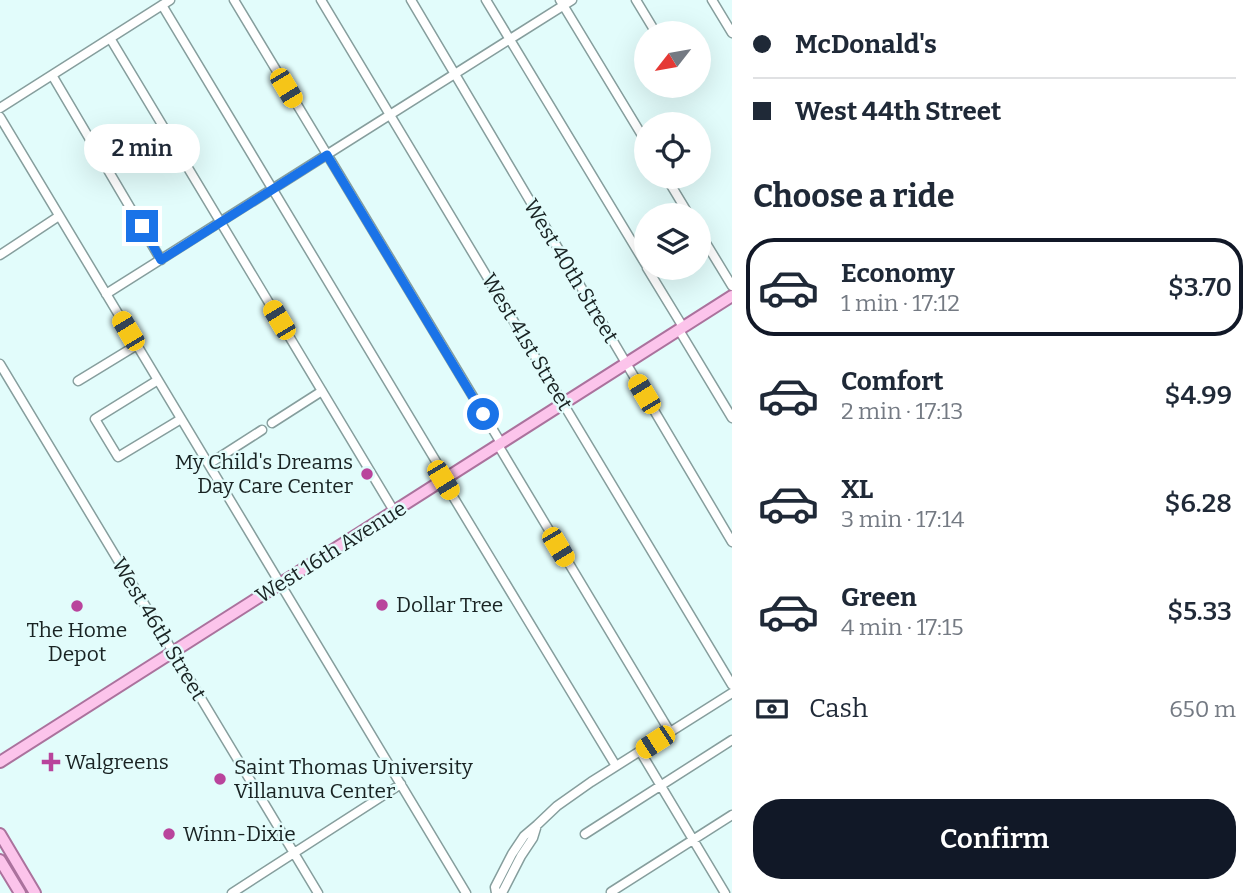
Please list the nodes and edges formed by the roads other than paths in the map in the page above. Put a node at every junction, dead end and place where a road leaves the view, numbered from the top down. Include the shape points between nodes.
1 (234, 0) edge
2 (321, 0) edge
3 (411, 0) edge
4 (486, 0) edge
5 (572, 0) edge
6 (636, 0) edge
7 (712, 0) edge
8 (166, 2) edge
9 (562, 3) edge
10 (649, 21) edge
11 (732, 33) edge
12 (110, 38) junction
13 (510, 40) junction
14 (52, 75) junction
15 (456, 75) junction
16 (0, 108) edge
17 (390, 115) junction
18 (0, 117) edge
19 (634, 122) edge
20 (327, 155) junction
21 (273, 189) junction
22 (59, 216) junction
23 (220, 223) junction
24 (634, 245) edge
25 (711, 251) edge
26 (0, 255) edge
27 (161, 260) junction
28 (655, 280) edge
29 (732, 286) edge
30 (106, 295) junction
31 (732, 296) edge
32 (681, 329) junction
33 (137, 345) junction
34 (626, 363) junction
35 (0, 364) edge
36 (158, 380) junction
37 (78, 381) dead end
38 (322, 391) junction
39 (564, 403) junction
40 (732, 418) edge
41 (181, 419) junction
42 (272, 423) dead end
43 (262, 430) dead end
44 (499, 444) junction
45 (209, 464) junction
46 (445, 479) junction
47 (394, 511) junction
48 (732, 541) edge
49 (280, 584) junction
50 (173, 652) junction
51 (732, 685) edge
52 (732, 693) edge
53 (670, 732) junction
54 (732, 740) edge
55 (640, 751) junction
56 (0, 762) edge
57 (616, 766) junction
58 (401, 784) junction
59 (661, 786) junction
60 (732, 815) edge
61 (537, 825) junction
62 (0, 834) edge
63 (585, 834) dead end
64 (692, 840) junction
65 (294, 854) junction
66 (2, 864) edge
67 (611, 892) edge
68 (728, 892) edge
69 (20, 893) edge
70 (26, 893) edge
71 (35, 893) edge
72 (232, 893) edge
73 (318, 893) edge
74 (466, 893) edge
75 (496, 893) edge
76 (502, 893) edge

1 - 20 street
2 - 17 street, West 41st Street
3 - 15 street, West 40th Street
4 - 13 street
5 - 9 street
6 - 10 street
7 - 11 street
8 - 12 street
8 - 21 street
9 - 13 street
9 - 19 street
12 - 14 street
12 - 23 street
13 - 15 street
13 - 24 street
14 - 16 street
14 - 27 street
15 - 17 street
15 - 34 street, West 40th Street
17 - 20 street
17 - 39 street, West 41st Street
18 - 22 street
20 - 21 street
20 - 44 street
21 - 23 street
21 - 46 street
22 - 26 street
22 - 30 street
23 - 27 street
23 - 38 street
25 - 29 street
27 - 30 street
28 - 32 street
30 - 33 street
31 - 32 main road, West 16th Avenue
32 - 34 main road, West 16th Avenue
32 - 40 street
33 - 36 street
33 - 37 street
34 - 39 main road, West 16th Avenue
34 - 48 street, West 40th Street
35 - 50 street, West 46th Street
36 - 41 street
36 - 41 street via 95,419 118,457
38 - 42 street
38 - 47 street
39 - 44 main road, West 16th Avenue
39 - 51 street, West 41st Street
41 - 45 street
43 - 45 street
44 - 46 main road, West 16th Avenue
44 - 53 street
45 - 49 street
46 - 47 main road, West 16th Avenue
46 - 57 street
47 - 49 main road, West 16th Avenue
49 - 50 main road, West 16th Avenue
49 - 58 street
50 - 56 main road, West 16th Avenue
50 - 65 street, West 46th Street
52 - 53 street
53 - 55 street
54 - 59 street
55 - 57 street
55 - 59 street
57 - 61 street
58 - 65 street
58 - 74 street
59 - 63 street
59 - 64 street
60 - 64 street
61 - 75 street via 512,854
61 - 76 street
62 - 71 main road
64 - 67 street
64 - 68 street
65 - 72 street
65 - 73 street, West 46th Street
66 - 69 main road
66 - 70 main road via 12,870

